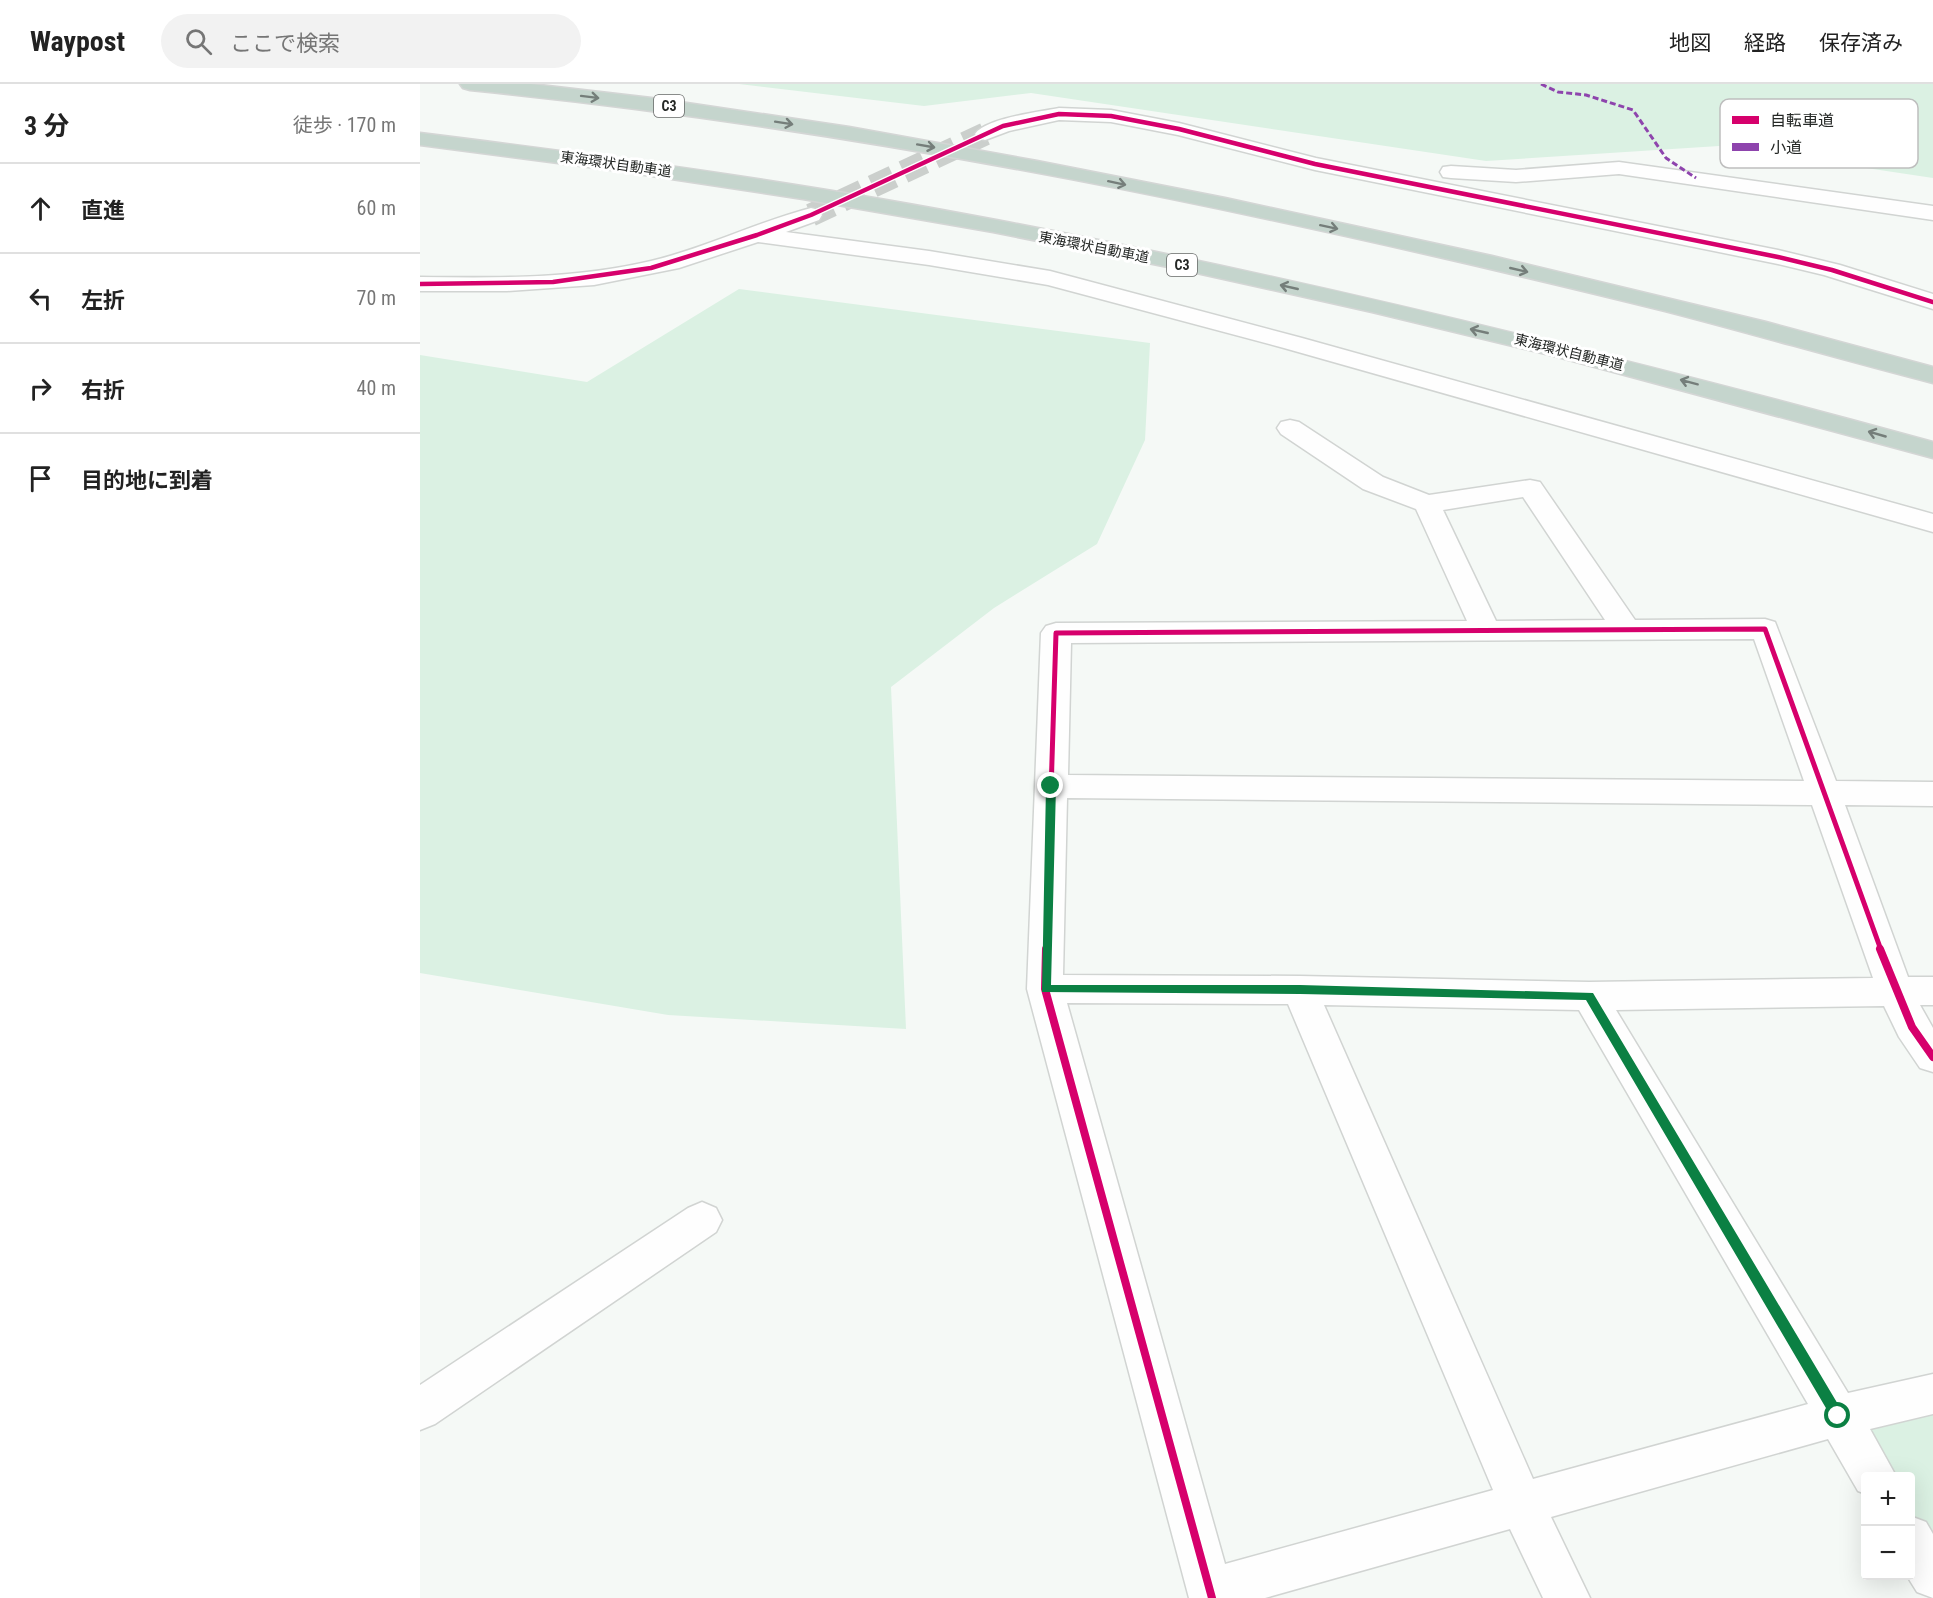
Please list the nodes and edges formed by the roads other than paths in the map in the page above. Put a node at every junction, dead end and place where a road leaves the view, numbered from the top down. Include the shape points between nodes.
1 (470, 84) edge
2 (985, 134) tunnel mouth
3 (420, 139) edge
4 (1315, 164) junction
5 (1933, 213) edge
6 (811, 215) tunnel mouth
7 (757, 235) junction
8 (420, 284) edge
9 (1933, 302) edge
10 (1933, 375) edge
11 (1290, 428) dead end
12 (1933, 450) edge
13 (1427, 504) junction
14 (1933, 523) edge
15 (1627, 630) junction
16 (1486, 631) junction
17 (1051, 786) junction
18 (1823, 792) junction
19 (1933, 794) edge
20 (1045, 989) junction
21 (1300, 990) junction
22 (1933, 991) edge
23 (1896, 992) junction
24 (1589, 996) junction
25 (1933, 1057) edge
26 (702, 1220) dead end
27 (1933, 1395) edge
28 (420, 1409) edge
29 (1838, 1416) junction
30 (1872, 1472) edge
31 (1521, 1504) junction
32 (1915, 1545) edge
33 (1933, 1576) edge
34 (1210, 1595) edge
35 (1566, 1598) edge

1 -> 10 highway, C3 via 702,111 1003,159 1343,230 1630,296
2 - 4 street via 1003,126 1059,114 1111,116
12 -> 3 highway, 東海環状自動車道 / C3 via 1579,354 1098,247 681,172
4 - 5 street via 1341,158 1496,176 1619,168
4 - 9 street via 1778,257
6 - 7 street
7 - 8 street via 651,268 564,281
7 - 14 street via 1050,278
11 - 13 street via 1373,483
13 - 15 street via 1530,488
13 - 16 street
15 - 16 street
15 - 18 street via 1765,629
16 - 17 street via 1056,633
17 - 18 street
17 - 20 street
18 - 19 street
18 - 23 street
20 - 21 street
20 - 34 street
21 - 24 street
21 - 31 street
22 - 23 street
23 - 24 street
23 - 25 street via 1912,1027
24 - 29 street
26 - 28 street
27 - 29 street
29 - 30 street
29 - 31 street
31 - 34 street
31 - 35 street
32 - 33 street

